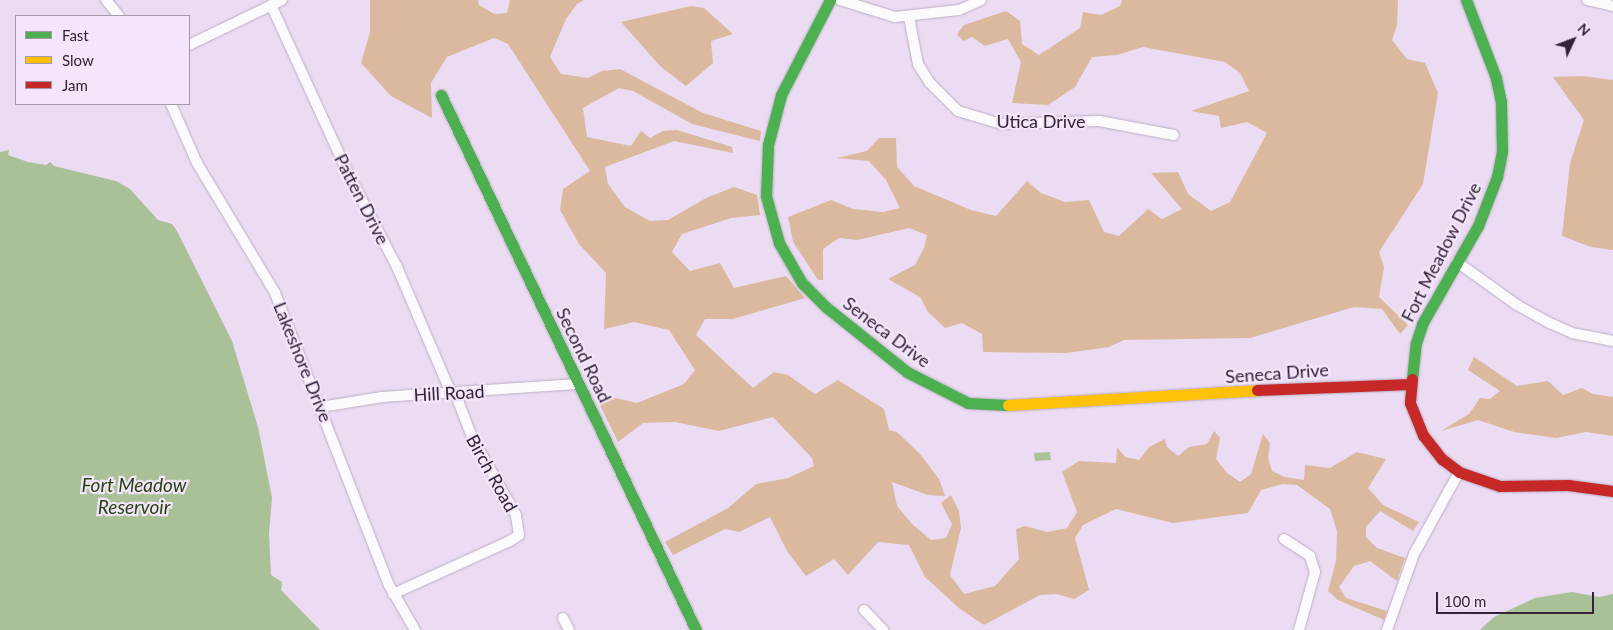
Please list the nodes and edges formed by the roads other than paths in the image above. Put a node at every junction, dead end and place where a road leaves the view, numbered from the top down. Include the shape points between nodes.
1 (106, 0) edge
2 (282, 0) edge
3 (830, 0) edge
4 (840, 0) edge
5 (981, 0) edge
6 (1466, 0) edge
7 (1587, 0) edge
8 (271, 5) junction
9 (1613, 6) edge
10 (118, 15) edge
11 (909, 17) junction
12 (190, 45) edge
13 (441, 95) dead end
14 (171, 105) edge
15 (1174, 135) dead end
16 (1457, 262) junction
17 (1613, 341) edge
18 (577, 384) junction
19 (1411, 384) junction
20 (453, 393) junction
21 (321, 407) junction
22 (1459, 472) junction
23 (1613, 491) edge
24 (1284, 539) dead end
25 (393, 594) junction
26 (864, 610) dead end
27 (563, 618) dead end
28 (415, 630) edge
29 (569, 630) edge
30 (696, 630) edge
31 (883, 630) edge
32 (1299, 630) edge
33 (1387, 630) edge

1 - 10 street
2 - 8 street
3 - 19 street, Seneca Drive via 781,95 768,145 766,196 779,243 802,283 826,307 907,372 968,403 994,406 1318,386
4 - 11 street via 874,13
5 - 11 street via 959,10
6 - 16 street, Fort Meadow Drive via 1496,78 1501,102 1502,151 1489,201
7 - 9 street
8 - 12 street
8 - 20 street, Patten Drive via 348,173 397,267
11 - 15 street, Utica Drive via 918,64 930,83 958,111 1001,124 1099,121
13 - 18 street, Second Road
14 - 21 street, Lakeshore Drive via 197,163 275,293
16 - 17 street via 1517,305 1550,323 1572,333
16 - 19 street, Fort Meadow Drive via 1422,324
18 - 20 street, Hill Road
18 - 30 street, Second Road
19 - 22 street, Fort Meadow Drive via 1410,403 1423,435 1442,459
20 - 21 street, Hill Road via 367,398
20 - 25 street, Birch Road via 472,437 516,516 519,535
21 - 25 street, Lakeshore Drive
22 - 23 street, Fort Meadow Drive via 1500,486 1568,485
22 - 33 street via 1414,554
24 - 32 street via 1310,556 1315,572
25 - 28 street, Lakeshore Drive
26 - 31 street
27 - 29 street

